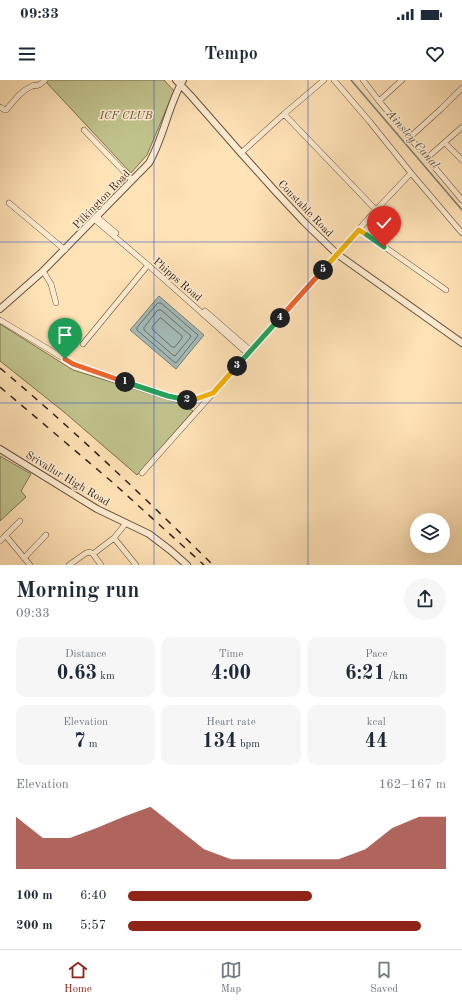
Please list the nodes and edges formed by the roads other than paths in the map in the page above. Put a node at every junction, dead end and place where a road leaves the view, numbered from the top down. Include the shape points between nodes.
1 (30, 80) edge
2 (45, 80) edge
3 (324, 80) edge
4 (334, 80) edge
5 (364, 80) edge
6 (402, 80) edge
7 (180, 82) edge
8 (34, 85) junction
9 (462, 88) edge
10 (176, 94) junction
11 (192, 96) junction
12 (379, 100) junction
13 (0, 106) edge
14 (284, 114) junction
15 (462, 127) edge
16 (84, 130) dead end
17 (409, 138) junction
18 (445, 143) junction
19 (241, 153) junction
20 (427, 158) junction
21 (462, 160) edge
22 (411, 173) junction
23 (132, 180) junction
24 (462, 200) edge
25 (9, 203) dead end
26 (376, 210) junction
27 (96, 218) junction
28 (359, 230) junction
29 (462, 233) edge
30 (65, 250) junction
31 (337, 254) junction
32 (148, 265) junction
33 (43, 271) junction
34 (446, 290) dead end
35 (56, 303) dead end
36 (0, 308) edge
37 (0, 320) edge
38 (462, 343) edge
39 (83, 344) dead end
40 (250, 352) junction
41 (213, 393) junction
42 (0, 448) edge
43 (142, 474) dead end
44 (20, 522) dead end
45 (126, 523) junction
46 (46, 535) dead end
47 (6, 536) junction
48 (114, 538) junction
49 (0, 541) edge
50 (93, 554) junction
51 (24, 558) junction
52 (30, 565) edge
53 (69, 565) edge
54 (101, 565) edge
55 (136, 565) edge
56 (187, 565) edge

1 - 8 street
2 - 8 street via 39,85
3 - 14 street
4 - 22 street
5 - 12 street
6 - 12 street
7 - 10 street, Pilkington Road
7 - 11 street, Constable Road
8 - 13 street via 24,90 6,110
9 - 17 street
10 - 11 street
10 - 23 street, Pilkington Road via 156,152 150,163
11 - 19 street, Constable Road
12 - 17 street
14 - 19 street
14 - 26 street
15 - 18 street
16 - 23 street
17 - 20 street
18 - 20 street
18 - 21 street
19 - 31 street, Constable Road
20 - 24 street
22 - 26 street
22 - 29 street
23 - 27 street, Pilkington Road
25 - 30 street
26 - 28 street
27 - 30 street, Pilkington Road
27 - 32 street, Phipps Road
27 - 40 street, Phipps Road
28 - 31 street
28 - 34 street
30 - 33 street, Pilkington Road
31 - 38 street, Constable Road
31 - 40 street
32 - 39 street
32 - 40 street, Phipps Road
33 - 35 street via 52,284
33 - 36 street, Pilkington Road
37 - 41 street via 73,364 97,373 190,401
40 - 41 street
41 - 43 street
42 - 45 street, Srivallur High Road via 97,509
44 - 47 street
45 - 48 street
45 - 56 street, Srivallur High Road via 149,534
46 - 51 street
47 - 49 street
47 - 51 street
48 - 50 street
48 - 55 street
50 - 53 street via 86,553
50 - 54 street
51 - 52 street

